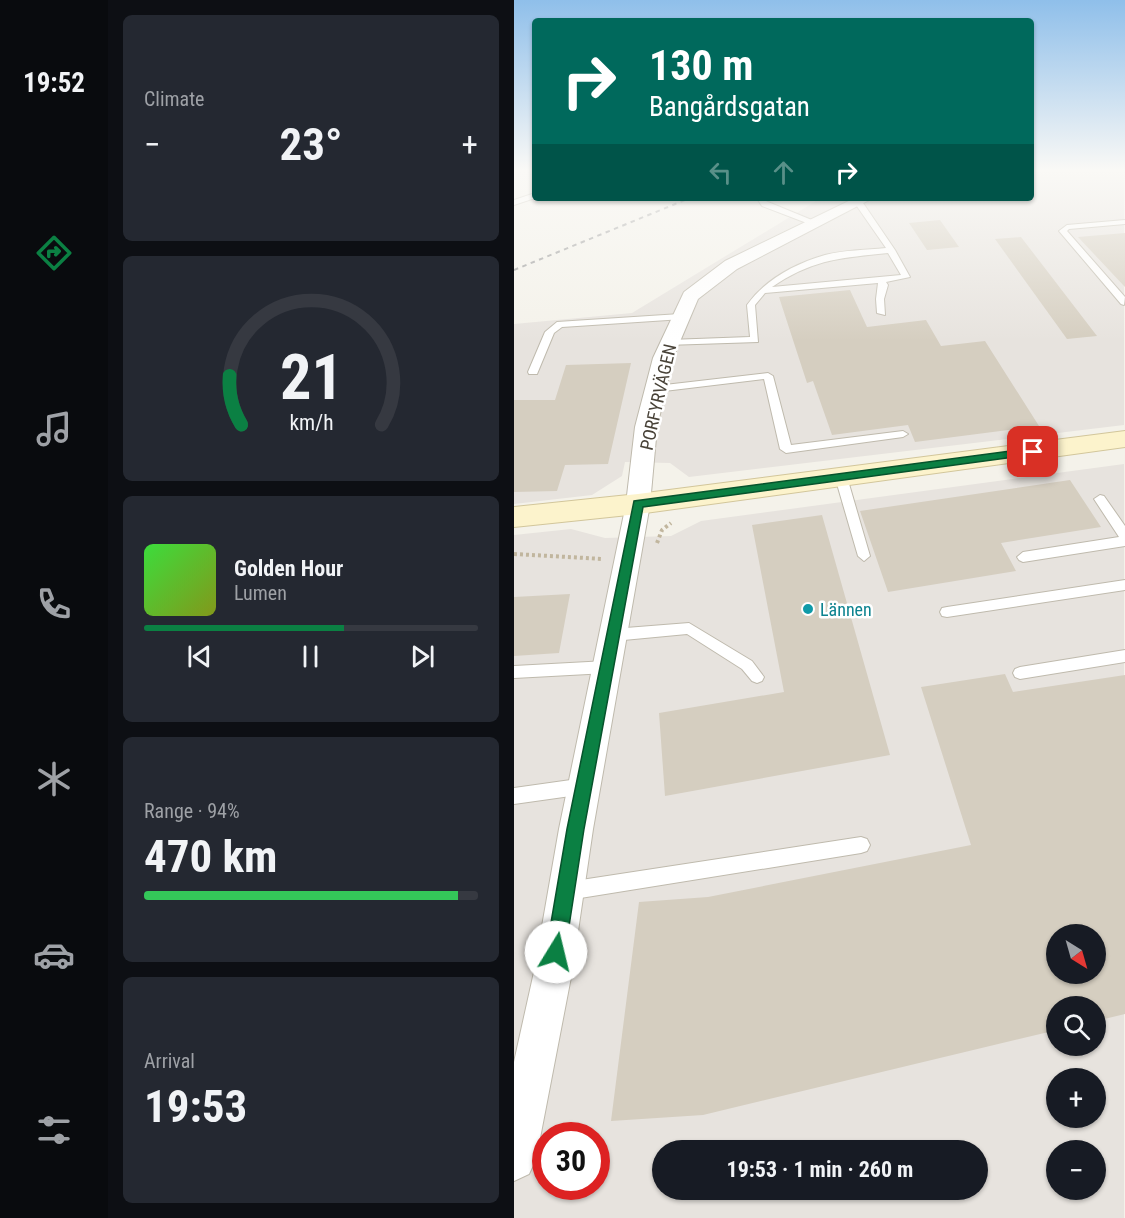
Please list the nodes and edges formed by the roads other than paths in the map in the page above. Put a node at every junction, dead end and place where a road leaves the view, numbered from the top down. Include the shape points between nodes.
1 (805, 228) edge
2 (878, 228) edge
3 (1066, 228) edge
4 (891, 250) junction
5 (881, 280) junction
6 (762, 291) junction
7 (1124, 302) edge
8 (882, 313) dead end
9 (680, 316) junction
10 (669, 343) junction
11 (534, 372) dead end
12 (656, 389) junction
13 (903, 434) dead end
14 (1123, 442) edge
15 (841, 477) junction
16 (1100, 498) dead end
17 (638, 504) junction
18 (514, 517) edge
19 (1124, 536) edge
20 (1124, 541) edge
21 (865, 556) dead end
22 (1023, 557) dead end
23 (1124, 585) edge
24 (947, 612) dead end
25 (613, 634) junction
26 (1124, 656) edge
27 (607, 667) junction
28 (514, 672) edge
29 (1020, 673) dead end
30 (757, 677) dead end
31 (585, 786) junction
32 (514, 796) edge
33 (861, 846) dead end
34 (566, 891) junction
35 (515, 1152) edge

1 - 9 street, PORFYRVÄGEN via 731,265 690,296
2 - 4 lane
3 - 7 lane via 1063,231
4 - 5 lane via 906,277
4 - 6 lane via 827,257 786,274
5 - 6 lane
5 - 8 lane
6 - 10 lane via 751,305 756,340
9 - 10 street, PORFYRVÄGEN
9 - 11 lane via 560,324 550,332
10 - 12 street, PORFYRVÄGEN
12 - 13 lane via 768,376 786,449
12 - 17 street, PORFYRVÄGEN via 646,427
14 - 15 main road
15 - 17 main road
15 - 21 lane
16 - 19 lane
17 - 18 main road
17 - 25 street, PORFYRVÄGEN
20 - 22 lane
23 - 24 lane
25 - 27 street, PORFYRVÄGEN
25 - 30 lane via 689,628 746,665
26 - 29 lane
27 - 28 lane
27 - 31 street, PORFYRVÄGEN
31 - 32 lane
31 - 34 street, PORFYRVÄGEN
33 - 34 lane
34 - 35 street, PORFYRVÄGEN

